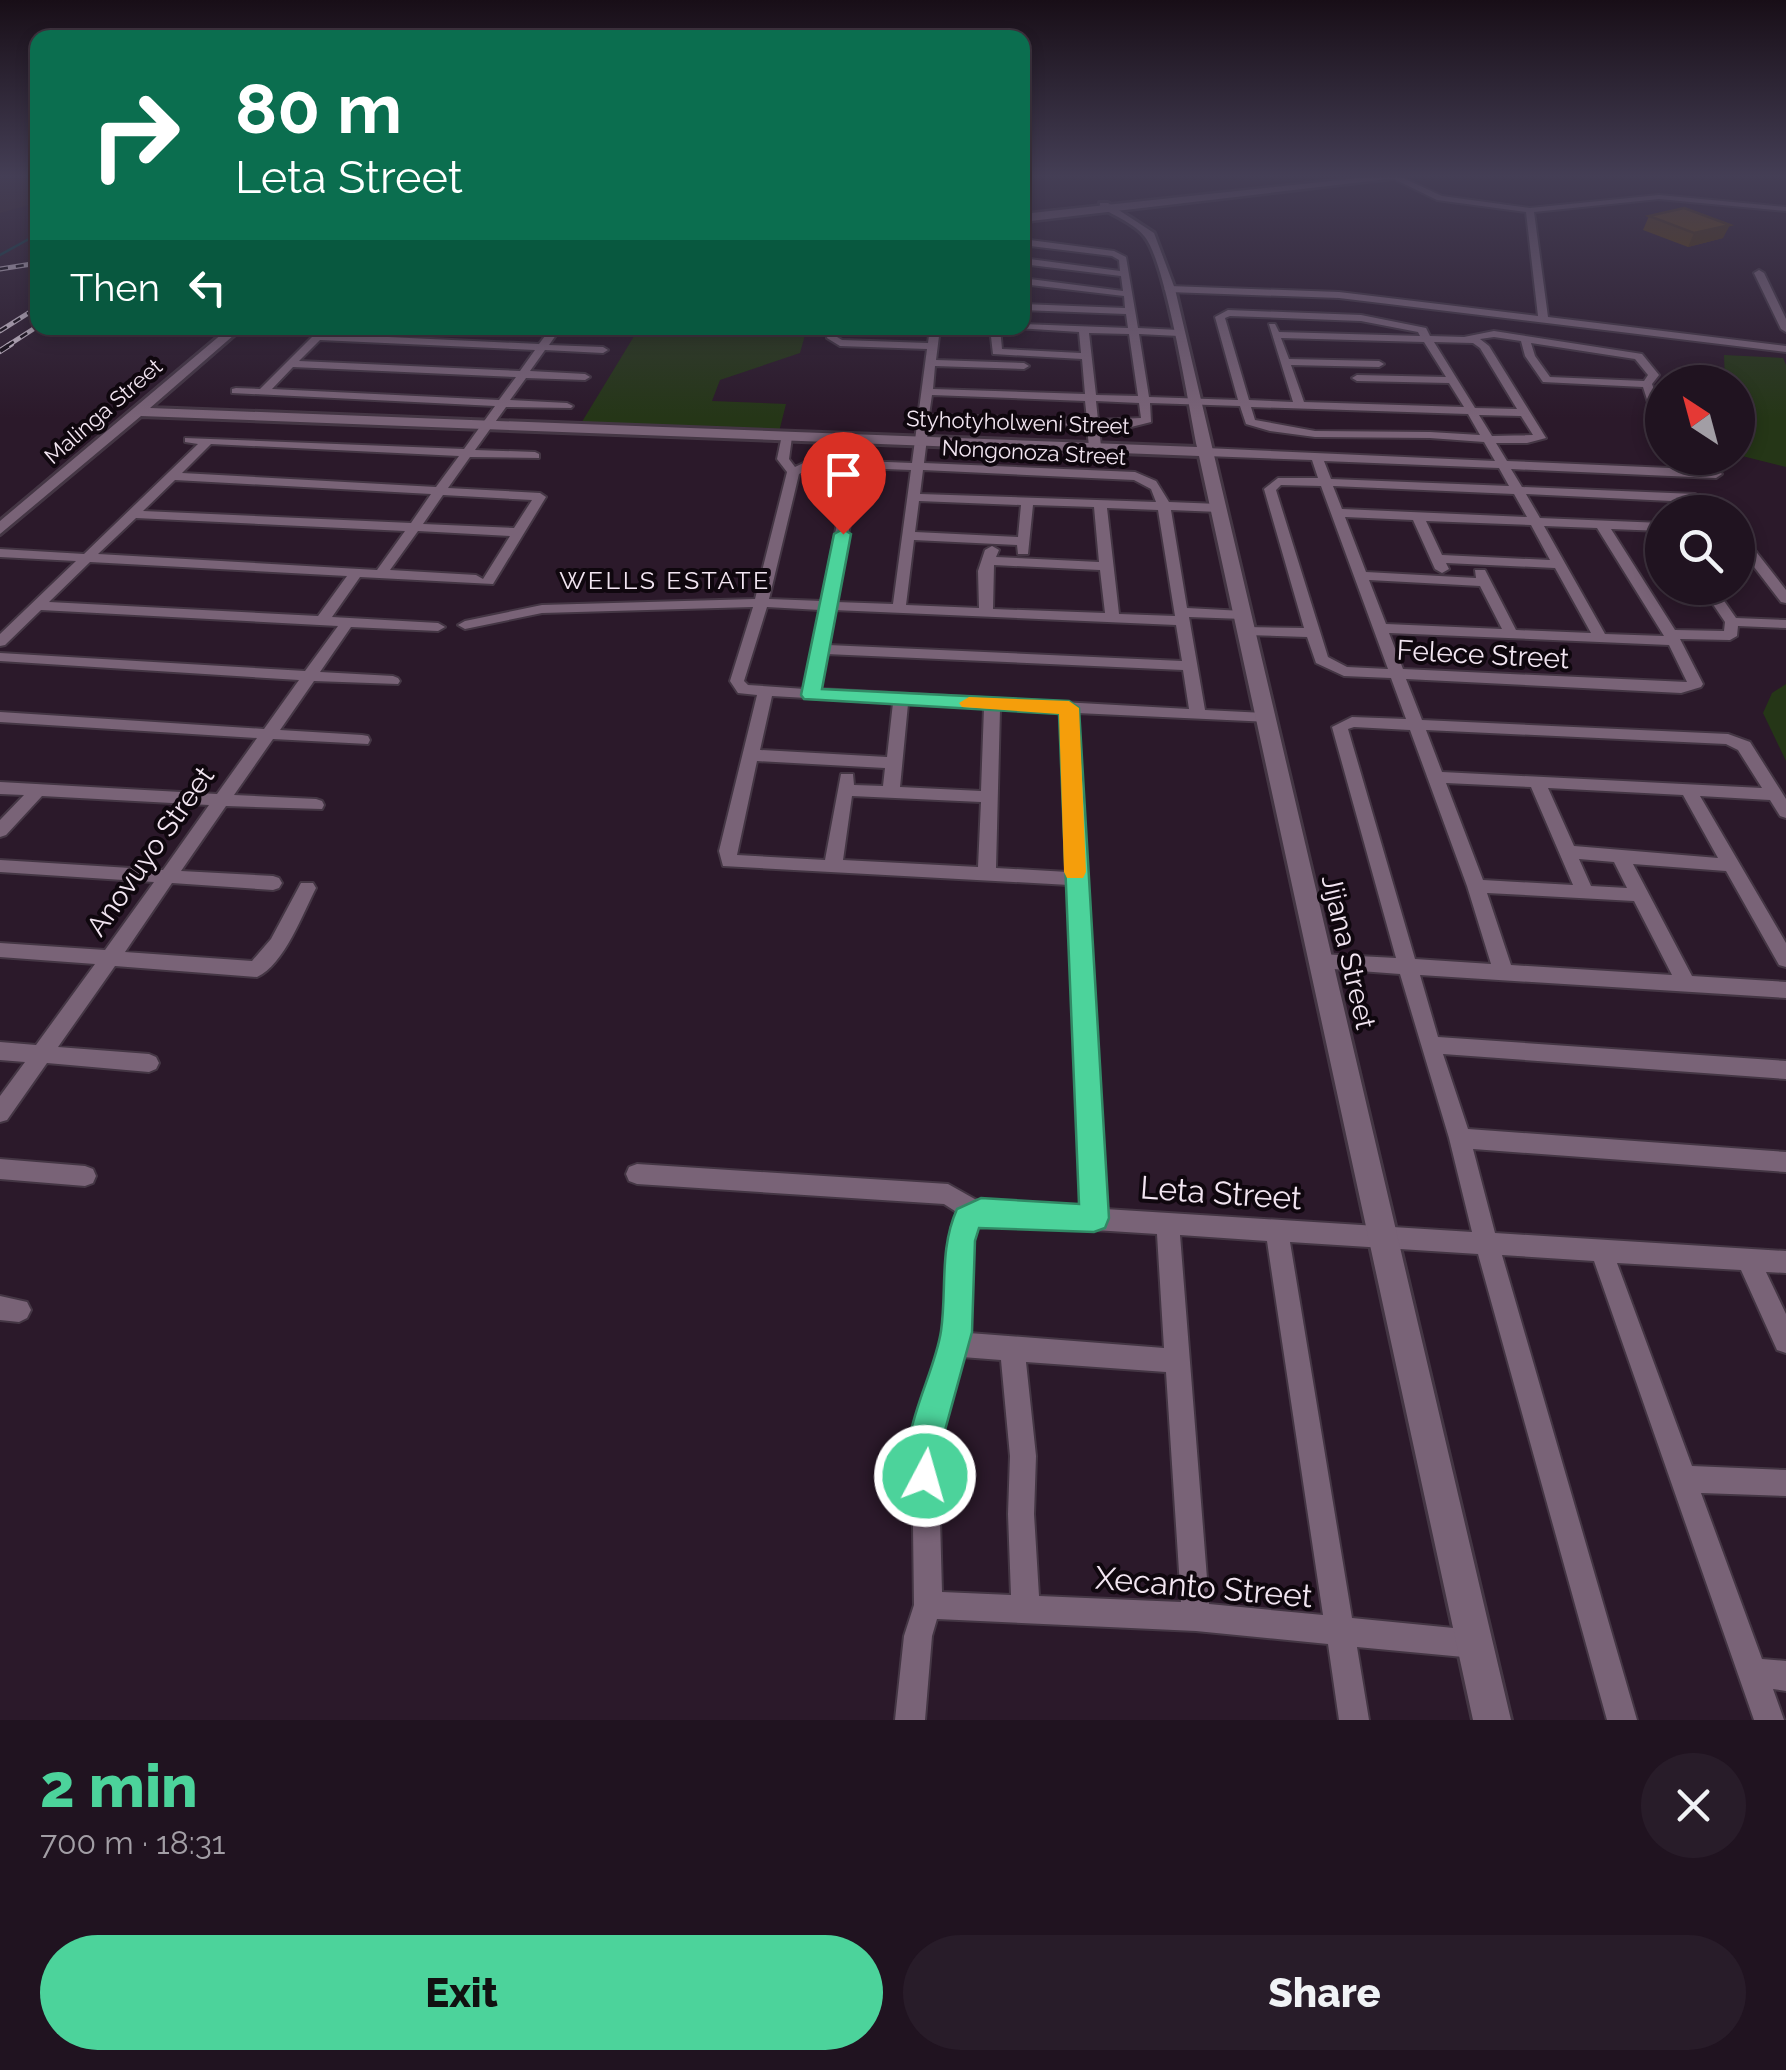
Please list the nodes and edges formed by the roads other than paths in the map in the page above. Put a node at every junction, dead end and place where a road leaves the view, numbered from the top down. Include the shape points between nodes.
1 (1120, 257) edge
2 (1159, 257) edge
3 (1536, 257) edge
4 (1030, 262) edge
5 (1759, 273) dead end
6 (1126, 274) junction
7 (1030, 282) edge
8 (1055, 285) junction
9 (1170, 289) junction
10 (1128, 294) junction
11 (1262, 300) dead end
12 (1030, 307) edge
13 (1040, 308) junction
14 (1131, 311) junction
15 (1268, 315) junction
16 (1543, 320) junction
17 (1030, 327) edge
18 (1786, 329) edge
19 (1084, 330) junction
20 (1135, 331) junction
21 (1179, 332) junction
22 (228, 335) edge
23 (319, 335) edge
24 (551, 335) edge
25 (833, 335) edge
26 (934, 335) edge
27 (995, 335) edge
28 (1364, 335) junction
29 (1275, 336) junction
30 (1426, 337) junction
31 (316, 338) junction
32 (1464, 338) junction
33 (1525, 338) junction
34 (1655, 344) dead end
35 (932, 346) junction
36 (542, 347) junction
37 (1581, 348) junction
38 (1786, 349) edge
39 (603, 350) dead end
40 (1087, 356) junction
41 (996, 358) junction
42 (1024, 359) junction
43 (1285, 362) junction
44 (930, 363) junction
45 (288, 364) junction
46 (1351, 364) junction
47 (1379, 364) junction
48 (1646, 365) edge
49 (524, 374) junction
50 (585, 377) dead end
51 (1357, 378) junction
52 (1387, 378) junction
53 (1453, 380) junction
54 (1645, 383) edge
55 (236, 392) dead end
56 (262, 392) junction
57 (926, 392) junction
58 (1025, 394) junction
59 (1090, 397) junction
60 (1145, 398) junction
61 (1194, 400) junction
62 (1244, 403) junction
63 (502, 404) junction
64 (1300, 405) junction
65 (566, 406) dead end
66 (1370, 408) junction
67 (1473, 411) junction
68 (137, 412) junction
69 (1527, 412) junction
70 (922, 418) junction
71 (1250, 422) junction
72 (1092, 423) junction
73 (485, 428) junction
74 (786, 437) junction
75 (1487, 437) junction
76 (189, 440) dead end
77 (208, 441) junction
78 (920, 441) junction
79 (1095, 447) junction
80 (1206, 452) junction
81 (468, 454) junction
82 (1268, 454) junction
83 (534, 456) dead end
84 (1316, 456) junction
85 (1500, 463) junction
86 (856, 464) junction
87 (1645, 464) edge
88 (917, 466) junction
89 (794, 472) junction
90 (173, 476) junction
91 (1326, 481) junction
92 (1278, 482) junction
93 (441, 489) junction
94 (1514, 489) junction
95 (1642, 495) junction
96 (1645, 495) edge
97 (912, 497) junction
98 (1645, 500) edge
99 (1026, 502) junction
100 (1100, 506) junction
101 (1164, 508) junction
102 (1219, 508) junction
103 (1340, 513) junction
104 (134, 514) junction
105 (1418, 516) junction
106 (1533, 522) junction
107 (1602, 525) junction
108 (1645, 525) edge
109 (415, 528) junction
110 (0, 529) edge
111 (516, 532) junction
112 (908, 536) junction
113 (991, 540) junction
114 (1023, 541) junction
115 (0, 552) edge
116 (87, 558) junction
117 (1438, 560) junction
118 (1755, 560) edge
119 (990, 561) junction
120 (1474, 561) junction
121 (1025, 562) junction
122 (1558, 564) junction
123 (1106, 566) junction
124 (357, 572) junction
125 (381, 574) junction
126 (1362, 576) junction
127 (1446, 579) junction
128 (1484, 582) junction
129 (1786, 599) edge
130 (761, 603) junction
131 (830, 605) junction
132 (1720, 605) edge
133 (38, 606) junction
134 (899, 609) junction
135 (986, 612) junction
136 (1181, 616) junction
137 (1112, 618) junction
138 (321, 622) junction
139 (346, 622) junction
140 (1732, 622) junction
141 (1245, 623) junction
142 (1786, 624) edge
143 (465, 625) dead end
144 (438, 627) dead end
145 (1380, 628) junction
146 (1313, 633) junction
147 (1512, 635) junction
148 (1672, 637) junction
149 (1601, 639) junction
150 (0, 642) edge
151 (821, 649) junction
152 (0, 657) edge
153 (1190, 666) junction
154 (309, 675) junction
155 (1397, 675) junction
156 (393, 680) dead end
157 (765, 693) junction
158 (811, 695) junction
159 (901, 700) junction
160 (992, 704) junction
161 (1069, 708) junction
162 (1198, 714) junction
163 (0, 718) edge
164 (1266, 718) junction
165 (1417, 726) junction
166 (267, 735) junction
167 (362, 740) dead end
168 (750, 755) junction
169 (850, 761) junction
170 (891, 763) junction
171 (1436, 777) junction
172 (1537, 782) junction
173 (0, 788) edge
174 (1688, 788) junction
175 (38, 790) junction
176 (846, 790) junction
177 (891, 792) junction
178 (1774, 794) junction
179 (989, 797) junction
180 (220, 802) junction
181 (316, 806) dead end
182 (1786, 812) edge
183 (0, 831) edge
184 (1568, 852) junction
185 (1622, 858) junction
186 (1731, 865) junction
187 (0, 866) edge
188 (833, 866) junction
189 (986, 874) junction
190 (166, 878) junction
191 (1075, 879) junction
192 (272, 883) dead end
193 (1476, 886) junction
194 (308, 888) dead end
195 (1584, 890) junction
196 (1640, 895) junction
197 (0, 950) edge
198 (108, 958) junction
199 (1786, 960) edge
200 (1320, 961) junction
201 (1405, 968) junction
202 (1504, 974) junction
203 (1686, 984) junction
204 (1786, 990) edge
205 (1430, 1046) junction
206 (0, 1051) edge
207 (40, 1054) junction
208 (149, 1063) dead end
209 (1786, 1070) edge
210 (0, 1113) edge
211 (1460, 1138) junction
212 (1786, 1162) edge
213 (0, 1169) edge
214 (637, 1174) dead end
215 (85, 1176) dead end
216 (976, 1213) junction
217 (1094, 1218) junction
218 (1168, 1226) junction
219 (1277, 1232) junction
220 (1382, 1237) junction
221 (1486, 1242) junction
222 (1601, 1249) junction
223 (1748, 1260) junction
224 (1786, 1262) edge
225 (1786, 1341) edge
226 (953, 1344) junction
227 (1012, 1349) junction
228 (1178, 1362) junction
229 (1683, 1479) junction
230 (1786, 1483) edge
231 (928, 1605) junction
232 (1026, 1609) junction
233 (1196, 1616) junction
234 (1343, 1634) junction
235 (1474, 1644) junction
236 (1752, 1672) junction
237 (1786, 1676) edge
238 (910, 1720) edge
239 (1354, 1720) edge
240 (1492, 1720) edge
241 (1622, 1720) edge
242 (1770, 1720) edge

1 - 6 street
2 - 9 street, Jijana Street
3 - 16 street
4 - 6 street
5 - 18 street
6 - 10 street
7 - 8 street
8 - 10 street
8 - 13 street
9 - 16 street via 1331,294
9 - 21 street, Jijana Street
10 - 14 street
11 - 15 street
12 - 13 street
13 - 14 street
14 - 20 street
15 - 29 street
15 - 30 street via 1388,321 1418,327
15 - 62 street via 1220,316
16 - 38 street
17 - 19 street
19 - 20 street
19 - 40 street
20 - 21 street
20 - 60 street
21 - 61 street, Jijana Street
22 - 68 street, Malinga Street
23 - 31 street
24 - 36 street
25 - 35 street via 840,342
26 - 35 street
27 - 41 street
28 - 29 street
28 - 30 street
28 - 47 street
29 - 43 street
30 - 32 street
30 - 53 street
31 - 36 street
31 - 45 street
32 - 33 street
32 - 69 street via 1484,346
33 - 37 street
33 - 54 street via 1547,380
34 - 37 street via 1586,336
35 - 44 street
36 - 39 street
36 - 49 street
37 - 48 street via 1638,356
40 - 42 street
40 - 59 street
41 - 42 street
41 - 44 street
42 - 58 street
43 - 46 street
43 - 64 street
44 - 57 street
45 - 49 street
45 - 56 street
46 - 47 street
46 - 51 street
47 - 52 street
49 - 50 street
49 - 63 street
51 - 52 street
51 - 66 street
52 - 53 street
53 - 67 street
55 - 56 street
56 - 63 street
57 - 58 street
57 - 70 street
58 - 59 street
59 - 60 street
59 - 72 street
60 - 61 street
60 - 72 street via 1144,422
61 - 62 street
61 - 80 street, Jijana Street
62 - 64 street
62 - 71 street
63 - 65 street
63 - 73 street
64 - 66 street
66 - 67 street
67 - 69 street
67 - 75 street
68 - 73 street, Styhotyholweni Street
68 - 110 street, Malinga Street
69 - 75 street via 1540,438
70 - 72 street
70 - 78 street
71 - 75 street via 1282,430
71 - 82 street
72 - 79 street
73 - 74 street, Styhotyholweni Street
73 - 81 street
74 - 78 street, Styhotyholweni Street
74 - 89 street via 783,459
75 - 85 street
76 - 77 street
77 - 81 street
77 - 90 street
78 - 79 street, Styhotyholweni Street
78 - 88 street
79 - 80 street, Styhotyholweni Street
80 - 82 street, Styhotyholweni Street
80 - 102 street, Jijana Street
81 - 83 street
81 - 93 street
82 - 84 street, Styhotyholweni Street
82 - 92 street
84 - 85 street, Styhotyholweni Street
84 - 91 street
85 - 87 street, Styhotyholweni Street
85 - 94 street
86 - 88 street, Nongonoza Street
86 - 89 street, Nongonoza Street via 812,462
86 - 131 street
88 - 97 street
88 - 101 street, Nongonoza Street via 1135,476 1158,487
89 - 130 street
90 - 93 street
90 - 104 street
91 - 92 street
91 - 94 street
91 - 103 street
92 - 146 street, Felece Street via 1270,489
93 - 109 street
93 - 111 street via 540,497
94 - 95 street
94 - 106 street
95 - 96 street
95 - 98 street
97 - 99 street
97 - 112 street
99 - 100 street
99 - 114 street
100 - 101 street
100 - 123 street
101 - 102 street
101 - 136 street
102 - 141 street, Jijana Street
103 - 105 street
103 - 126 street
104 - 109 street
104 - 116 street
105 - 106 street
105 - 117 street
106 - 107 street
106 - 122 street
107 - 108 street
107 - 148 street, Felece Street
109 - 111 street
109 - 125 street
111 - 125 street via 482,580
112 - 113 street
112 - 134 street
113 - 114 street
113 - 119 street
114 - 121 street
115 - 116 street
116 - 124 street
116 - 133 street
117 - 120 street
117 - 127 street
118 - 129 street
119 - 121 street
119 - 135 street
120 - 122 street
120 - 128 street
121 - 123 street
122 - 149 street
123 - 137 street
124 - 125 street
124 - 138 street
126 - 127 street
126 - 145 street
127 - 128 street
128 - 147 street
130 - 131 street
130 - 143 street via 542,608
130 - 157 street via 737,680 743,690
131 - 134 street
131 - 151 street
132 - 140 street
133 - 138 street
133 - 150 street
134 - 135 street
135 - 137 street
136 - 137 street
136 - 141 street
136 - 153 street
138 - 139 street
139 - 144 street
139 - 154 street, Anovuyo Street
140 - 142 street
140 - 148 street via 1730,636
141 - 146 street
141 - 164 street, Jijana Street
145 - 147 street
145 - 155 street
146 - 155 street, Felece Street via 1321,660 1333,667
147 - 149 street
148 - 149 street
148 - 155 street, Felece Street via 1696,684
151 - 153 street
151 - 158 street
152 - 154 street
153 - 162 street
154 - 156 street
154 - 166 street, Anovuyo Street
155 - 165 street
157 - 158 street
157 - 168 street
158 - 159 street
159 - 160 street
159 - 170 street
160 - 161 street
160 - 179 street
161 - 162 street
161 - 191 street
162 - 164 street
163 - 166 street
164 - 200 street, Jijana Street
165 - 171 street
165 - 178 street via 1728,738 1744,746
165 - 201 street via 1343,723 1341,733
166 - 167 street
166 - 180 street, Anovuyo Street
168 - 169 street
168 - 188 street via 729,861
169 - 170 street
169 - 176 street
170 - 177 street
171 - 172 street
171 - 193 street
172 - 174 street
172 - 184 street
173 - 175 street
174 - 178 street
174 - 186 street
175 - 180 street
175 - 183 street
176 - 177 street
176 - 188 street
177 - 179 street
178 - 182 street
179 - 189 street
180 - 181 street
180 - 190 street, Anovuyo Street
184 - 185 street
184 - 195 street
185 - 186 street
185 - 196 street
186 - 199 street
187 - 190 street
188 - 189 street
189 - 191 street
190 - 192 street
190 - 198 street, Anovuyo Street
191 - 217 street
193 - 195 street
193 - 202 street
194 - 198 street via 264,966 254,970
195 - 196 street
196 - 203 street
197 - 198 street
198 - 207 street, Anovuyo Street
200 - 201 street
200 - 220 street, Jijana Street
201 - 202 street
201 - 205 street
202 - 203 street
203 - 204 street
205 - 209 street
205 - 211 street
206 - 207 street
207 - 208 street
207 - 210 street, Anovuyo Street
211 - 212 street
211 - 221 street
213 - 215 street
214 - 216 street via 948,1194
216 - 217 street, Leta Street
216 - 226 street via 962,1228
217 - 218 street, Leta Street
218 - 219 street, Leta Street
218 - 228 street
219 - 220 street, Leta Street
219 - 234 street
220 - 221 street, Leta Street
220 - 235 street, Jijana Street
221 - 222 street, Leta Street
221 - 241 street
222 - 223 street, Leta Street
222 - 229 street
223 - 224 street, Leta Street
223 - 225 street
226 - 227 street
226 - 231 street via 925,1448
227 - 228 street
227 - 232 street via 1023,1456
228 - 233 street
229 - 230 street
229 - 236 street
231 - 232 street, Xecanto Street
231 - 238 street via 918,1636
232 - 233 street, Xecanto Street
233 - 234 street, Xecanto Street
234 - 235 street, Xecanto Street
234 - 239 street
235 - 240 street, Jijana Street
236 - 237 street
236 - 242 street

